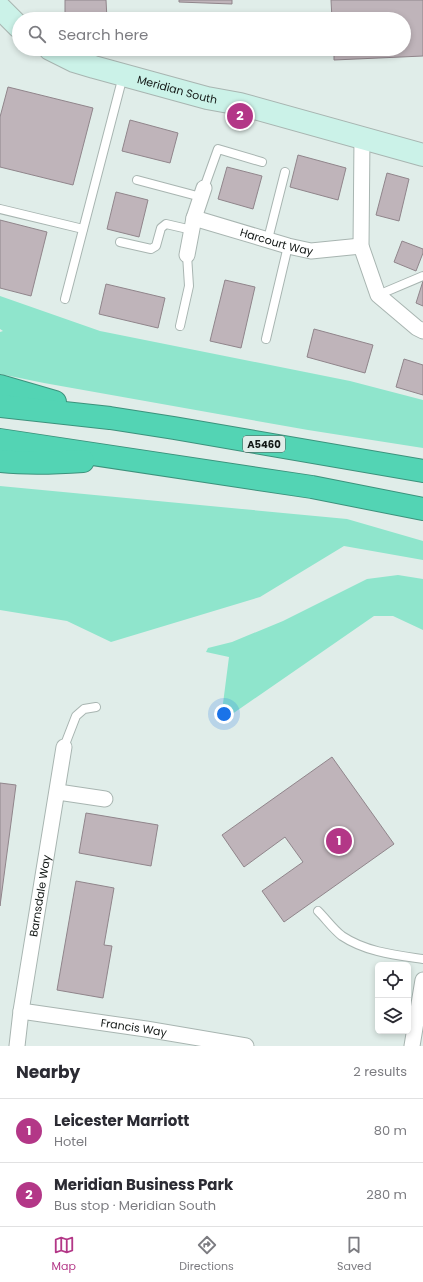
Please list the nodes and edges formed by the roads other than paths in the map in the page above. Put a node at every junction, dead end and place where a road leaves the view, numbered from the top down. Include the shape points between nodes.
1 (64, 56) edge
2 (123, 75) junction
3 (362, 138) junction
4 (423, 155) edge
5 (262, 162) dead end
6 (285, 172) dead end
7 (137, 180) dead end
8 (202, 193) junction
9 (0, 209) edge
10 (193, 224) junction
11 (83, 229) junction
12 (268, 239) junction
13 (120, 242) dead end
14 (288, 246) junction
15 (361, 246) junction
16 (187, 255) joint
17 (423, 276) edge
18 (378, 295) junction
19 (65, 299) dead end
20 (180, 326) dead end
21 (423, 331) edge
22 (266, 339) dead end
23 (0, 386) edge
24 (0, 406) edge
25 (110, 418) junction
26 (0, 440) edge
27 (118, 458) junction
28 (0, 461) edge
29 (422, 471) edge
30 (423, 508) edge
31 (96, 707) dead end
32 (64, 747) joint
33 (58, 792) junction
34 (105, 799) dead end
35 (318, 911) dead end
36 (423, 959) edge
37 (423, 980) edge
38 (21, 1011) junction
39 (17, 1046) edge
40 (246, 1046) edge
41 (412, 1046) edge

1 - 2 street, Meridian South
2 - 3 street, Meridian South
2 - 11 lane
3 - 4 street, Meridian South
3 - 15 street
5 - 8 lane via 218,149
6 - 12 lane
7 - 8 lane
8 - 10 street
9 - 11 lane
10 - 12 street, Harcourt Way
10 - 13 lane via 166,224 161,228 156,246 151,249
10 - 16 street
11 - 19 lane
12 - 14 street, Harcourt Way
14 - 15 street, Harcourt Way via 311,251
14 - 22 lane
15 - 18 street
16 - 20 lane via 189,286
17 - 18 lane
18 - 21 street
23 - 25 highway
24 - 25 highway, A5460
25 - 29 highway, A5460
26 - 27 highway
27 - 28 highway via 54,464
27 - 30 highway via 312,487
31 - 32 lane via 84,709 76,716
32 - 33 street, Barnsdale Way
33 - 34 street
33 - 38 street, Barnsdale Way
35 - 36 lane via 341,935 355,943 377,951
37 - 41 street
38 - 39 street, Barnsdale Way
38 - 40 street, Francis Way

